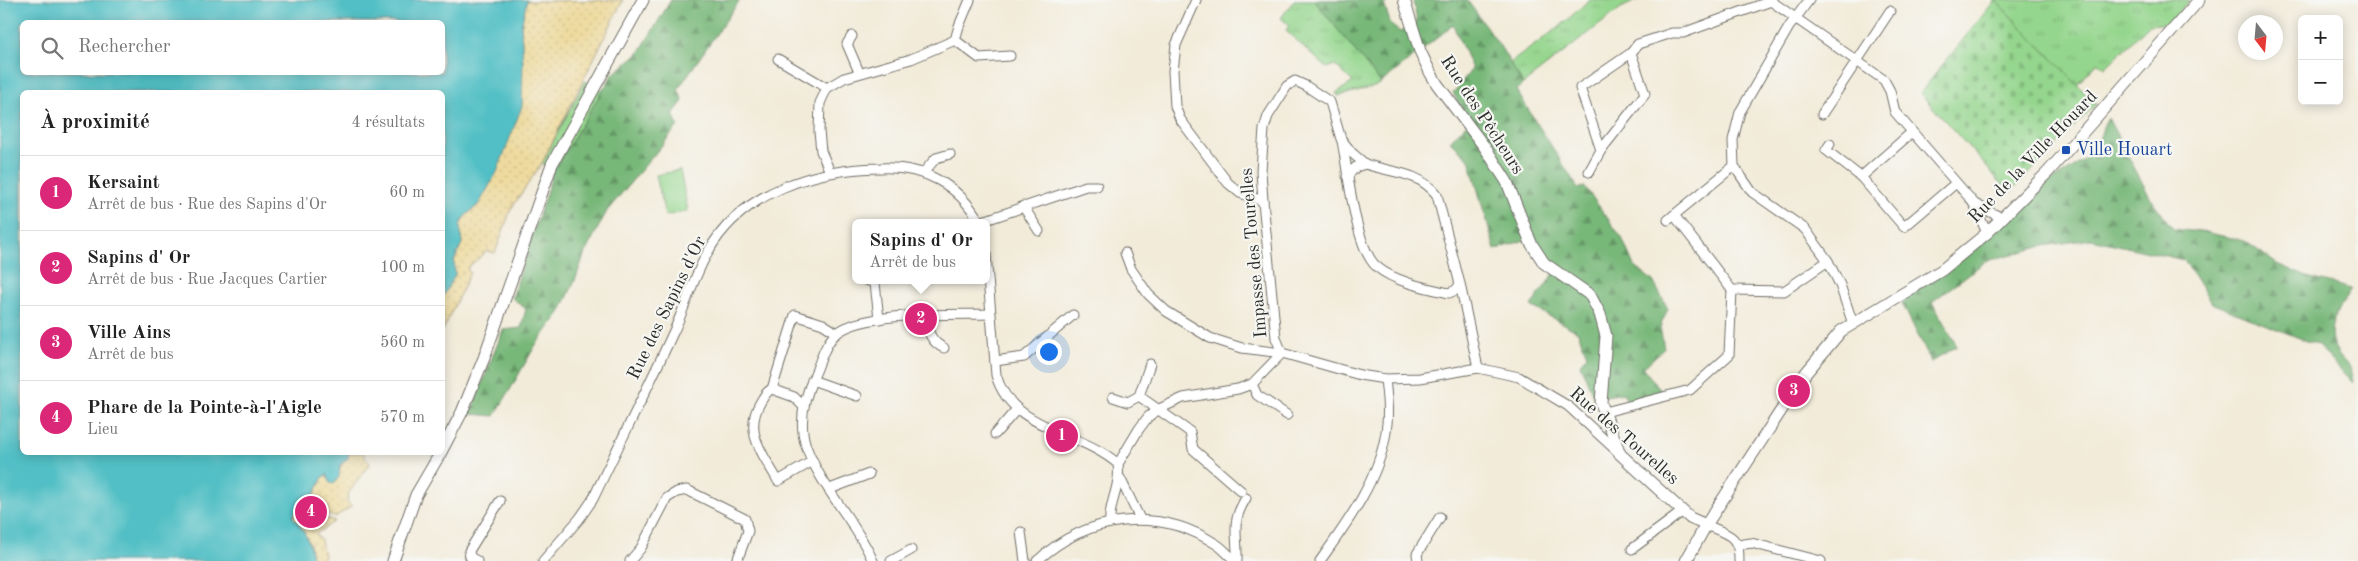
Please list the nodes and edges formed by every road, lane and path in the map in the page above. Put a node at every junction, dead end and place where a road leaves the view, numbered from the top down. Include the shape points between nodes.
1 (643, 0) edge
2 (970, 0) edge
3 (1196, 0) edge
4 (1404, 0) edge
5 (1809, 0) edge
6 (2199, 0) edge
7 (1890, 11) dead end
8 (1795, 20) junction
9 (852, 36) dead end
10 (955, 40) junction
11 (1631, 53) junction
12 (1010, 56) dead end
13 (778, 59) dead end
14 (1857, 61) junction
15 (859, 72) junction
16 (827, 88) junction
17 (1822, 114) dead end
18 (1911, 132) junction
19 (1341, 139) junction
20 (1830, 144) dead end
21 (1601, 150) junction
22 (950, 154) dead end
23 (1365, 164) junction
24 (1734, 166) junction
25 (830, 172) junction
26 (924, 172) junction
27 (1589, 172) dead end
28 (1347, 176) junction
29 (1861, 177) junction
30 (1956, 183) junction
31 (1097, 186) dead end
32 (1263, 201) junction
33 (1973, 202) junction
34 (1022, 206) junction
35 (2002, 218) junction
36 (978, 219) edge
37 (988, 219) edge
38 (1038, 230) dead end
39 (1987, 233) junction
40 (1125, 253) dead end
41 (1828, 261) junction
42 (875, 284) edge
43 (988, 284) edge
44 (1460, 284) junction
45 (1732, 290) junction
46 (1449, 294) junction
47 (990, 314) junction
48 (1074, 315) dead end
49 (1467, 315) junction
50 (924, 316) junction
51 (879, 320) junction
52 (1852, 324) junction
53 (836, 333) junction
54 (944, 348) dead end
55 (1282, 353) junction
56 (995, 361) junction
57 (1150, 364) dead end
58 (1478, 368) junction
59 (1385, 379) junction
60 (812, 380) junction
61 (1252, 384) junction
62 (772, 389) junction
63 (857, 396) dead end
64 (1139, 396) junction
65 (1113, 397) dead end
66 (803, 406) junction
67 (1017, 409) junction
68 (1159, 409) junction
69 (1604, 412) junction
70 (1288, 415) dead end
71 (995, 434) dead end
72 (445, 446) edge
73 (1620, 454) junction
74 (440, 455) edge
75 (813, 461) junction
76 (1118, 464) junction
77 (869, 474) dead end
78 (1120, 478) junction
79 (830, 489) junction
80 (500, 501) dead end
81 (1683, 511) junction
82 (1440, 518) dead end
83 (1140, 519) junction
84 (1110, 523) junction
85 (1706, 525) junction
86 (1021, 532) dead end
87 (1738, 545) junction
88 (1632, 549) dead end
89 (911, 550) dead end
90 (393, 561) edge
91 (477, 561) edge
92 (543, 561) edge
93 (630, 561) edge
94 (737, 561) edge
95 (873, 561) edge
96 (891, 561) edge
97 (1025, 561) edge
98 (1037, 561) edge
99 (1237, 561) edge
100 (1320, 561) edge
101 (1418, 561) edge
102 (1686, 561) edge
103 (1739, 561) edge
104 (1820, 561) edge

1 - 72 street via 552,164 470,394
2 - 10 street
3 - 32 street via 1176,45 1173,71 1175,106 1180,119 1228,183 1240,193
4 - 69 street, Rue des Pêcheurs via 1430,72 1507,182 1531,242 1544,263 1590,295 1600,314 1606,336 1601,403
5 - 8 street
6 - 35 street, Rue de la Ville Houard via 2048,172
7 - 14 street
8 - 11 street via 1771,1 1683,33 1672,33 1638,44
8 - 14 street
8 - 24 street via 1740,112 1733,140
9 - 15 street via 847,44
10 - 12 street via 979,58
10 - 15 street via 910,59
11 - 21 street via 1645,94
11 - 21 street via 1580,88
13 - 16 street
14 - 17 street
14 - 18 street via 1884,80 1895,112
15 - 16 street
16 - 25 street via 820,103 818,131
18 - 29 street
18 - 30 street
19 - 23 street
19 - 28 street
19 - 32 street, Impasse des Tourelles via 1330,102 1295,81 1287,86 1268,116 1264,129
20 - 29 street via 1826,150
21 - 27 street
22 - 26 street via 936,158
23 - 28 street via 1356,166
23 - 44 street via 1419,178 1429,185 1437,196
24 - 41 street via 1752,192 1805,229
24 - 45 street via 1671,217
25 - 26 street, Rue des Sapins d'Or via 895,167
25 - 92 street, Rue des Sapins d'Or via 796,181 755,202 730,223 708,250 673,335 593,499
26 - 36 street, Rue des Sapins d'Or via 957,194
28 - 46 street via 1365,250 1376,266 1404,281
29 - 30 street via 1904,227
30 - 33 street
31 - 34 street, Rue des Sapins d'Or via 1086,186
32 - 55 street, Impasse des Tourelles via 1276,338
33 - 35 street
33 - 39 street
34 - 37 street, Rue des Sapins d'Or
34 - 38 street
35 - 39 street, Rue de la Ville Houard
39 - 52 street, Rue de la Ville Houard via 1942,270
40 - 55 street, Rue des Tourelles via 1131,269 1148,294 1166,311 1210,338 1242,348
41 - 45 street via 1784,290
41 - 52 street via 1840,285
42 - 51 street
43 - 47 street
44 - 46 street
44 - 49 street
45 - 69 street via 1729,356 1690,390
46 - 49 street
47 - 50 street
47 - 56 street
48 - 56 street via 1024,357
49 - 58 street
50 - 51 street
50 - 54 street via 935,344
51 - 53 street via 862,322
52 - 85 street, Rue de la Ville Houard via 1841,331 1804,374
53 - 60 street
53 - 62 street via 824,324 795,315
55 - 59 street, Rue des Tourelles
55 - 61 street
56 - 67 street via 999,388
57 - 64 street
58 - 59 street, Rue des Tourelles via 1420,378
58 - 73 street, Rue des Tourelles via 1519,376 1562,402
59 - 100 street via 1388,414 1376,468 1344,527
60 - 63 street
60 - 66 street
61 - 68 street via 1238,390 1183,398
61 - 70 street via 1257,395
62 - 66 street via 794,397
62 - 75 street via 755,412 752,435 778,481
64 - 65 street via 1128,402
64 - 68 street
66 - 75 street via 803,430
67 - 71 street
67 - 76 street via 1107,453
68 - 76 street via 1139,429
68 - 99 street via 1190,432 1193,449 1243,494 1235,523
69 - 73 street, Rue des Pêcheurs
73 - 81 street, Rue des Tourelles
74 - 90 street via 416,495
75 - 79 street
76 - 78 street
77 - 79 street
78 - 83 street
78 - 84 street
79 - 95 street
80 - 91 street via 469,551 470,557
81 - 85 street, Rue des Tourelles
81 - 88 street
82 - 101 street via 1417,554
83 - 84 street
83 - 99 street via 1171,524 1195,533 1217,544
84 - 98 street via 1082,531
85 - 87 street via 1734,537
85 - 102 street, Rue de la Ville Houard
86 - 97 street
87 - 103 street
87 - 104 street via 1751,543
89 - 96 street
93 - 94 street via 642,548 667,498 687,490 745,519 748,531

